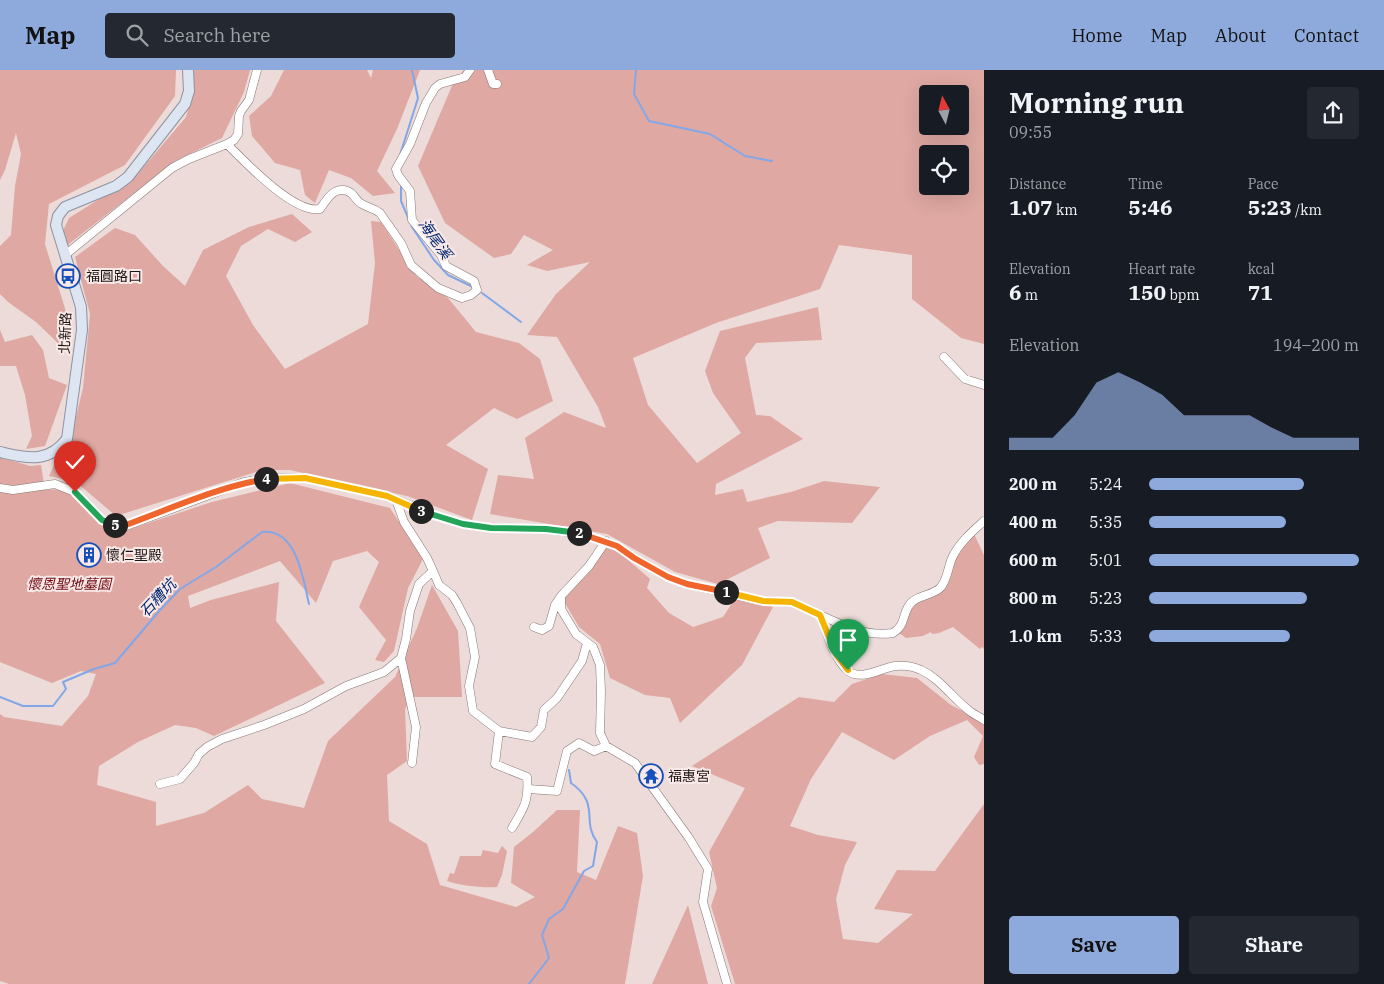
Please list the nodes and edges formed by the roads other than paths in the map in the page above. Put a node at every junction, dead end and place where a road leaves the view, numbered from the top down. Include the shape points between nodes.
1 (188, 70) edge
2 (257, 70) edge
3 (470, 70) edge
4 (488, 70) edge
5 (497, 84) dead end
6 (226, 144) junction
7 (65, 255) junction
8 (944, 357) dead end
9 (984, 385) edge
10 (0, 452) edge
11 (0, 488) edge
12 (396, 500) junction
13 (984, 521) edge
14 (606, 542) junction
15 (433, 572) junction
16 (561, 596) junction
17 (820, 615) junction
18 (534, 627) dead end
19 (587, 643) junction
20 (401, 658) junction
21 (984, 720) edge
22 (499, 731) junction
23 (606, 746) junction
24 (412, 763) dead end
25 (160, 784) dead end
26 (528, 789) junction
27 (512, 828) dead end
28 (727, 984) edge

1 - 7 main road, 北新路 via 189,91 185,104 128,177 116,186 65,207 58,216 56,225
2 - 6 street via 250,100 239,116 238,134
3 - 6 street via 465,77 435,88 396,168 410,191 412,220 441,255 446,266 474,281 477,290 462,298 438,288 411,265 402,243 380,213 361,204 350,193 334,192 320,209 313,210 266,183
4 - 5 street via 491,81
6 - 7 street via 172,168
7 - 10 main road, 北新路 via 80,307 82,330 67,439 45,456 29,458
8 - 9 street via 965,379
11 - 12 street via 14,490 55,484 75,492 102,520 123,526 225,488 269,478 305,478
12 - 14 street via 463,524 546,529 581,534
12 - 15 street via 404,522
13 - 17 street via 952,556 942,587 924,594 908,606 903,623 894,633 869,634
14 - 16 street
14 - 17 street via 668,577 687,584 763,601 792,602
15 - 20 street via 419,584
15 - 22 street via 439,585 458,604 470,628 475,657 469,686 473,711
16 - 18 street via 555,604 549,626 542,630
16 - 19 street via 561,609 576,634
17 - 21 street via 836,654 848,670 855,674 870,674 894,666 919,669 931,675
19 - 22 street via 582,661 557,698 544,710 541,727 532,737
19 - 23 street via 593,647 600,665 600,733
20 - 24 street via 416,727
20 - 25 street via 384,672 346,686 304,709 222,739 198,754 180,779
22 - 26 street via 495,764 527,777
23 - 26 street via 594,751 579,743 567,751 556,791
23 - 28 street via 635,763 708,869 704,902
26 - 27 street via 525,806

